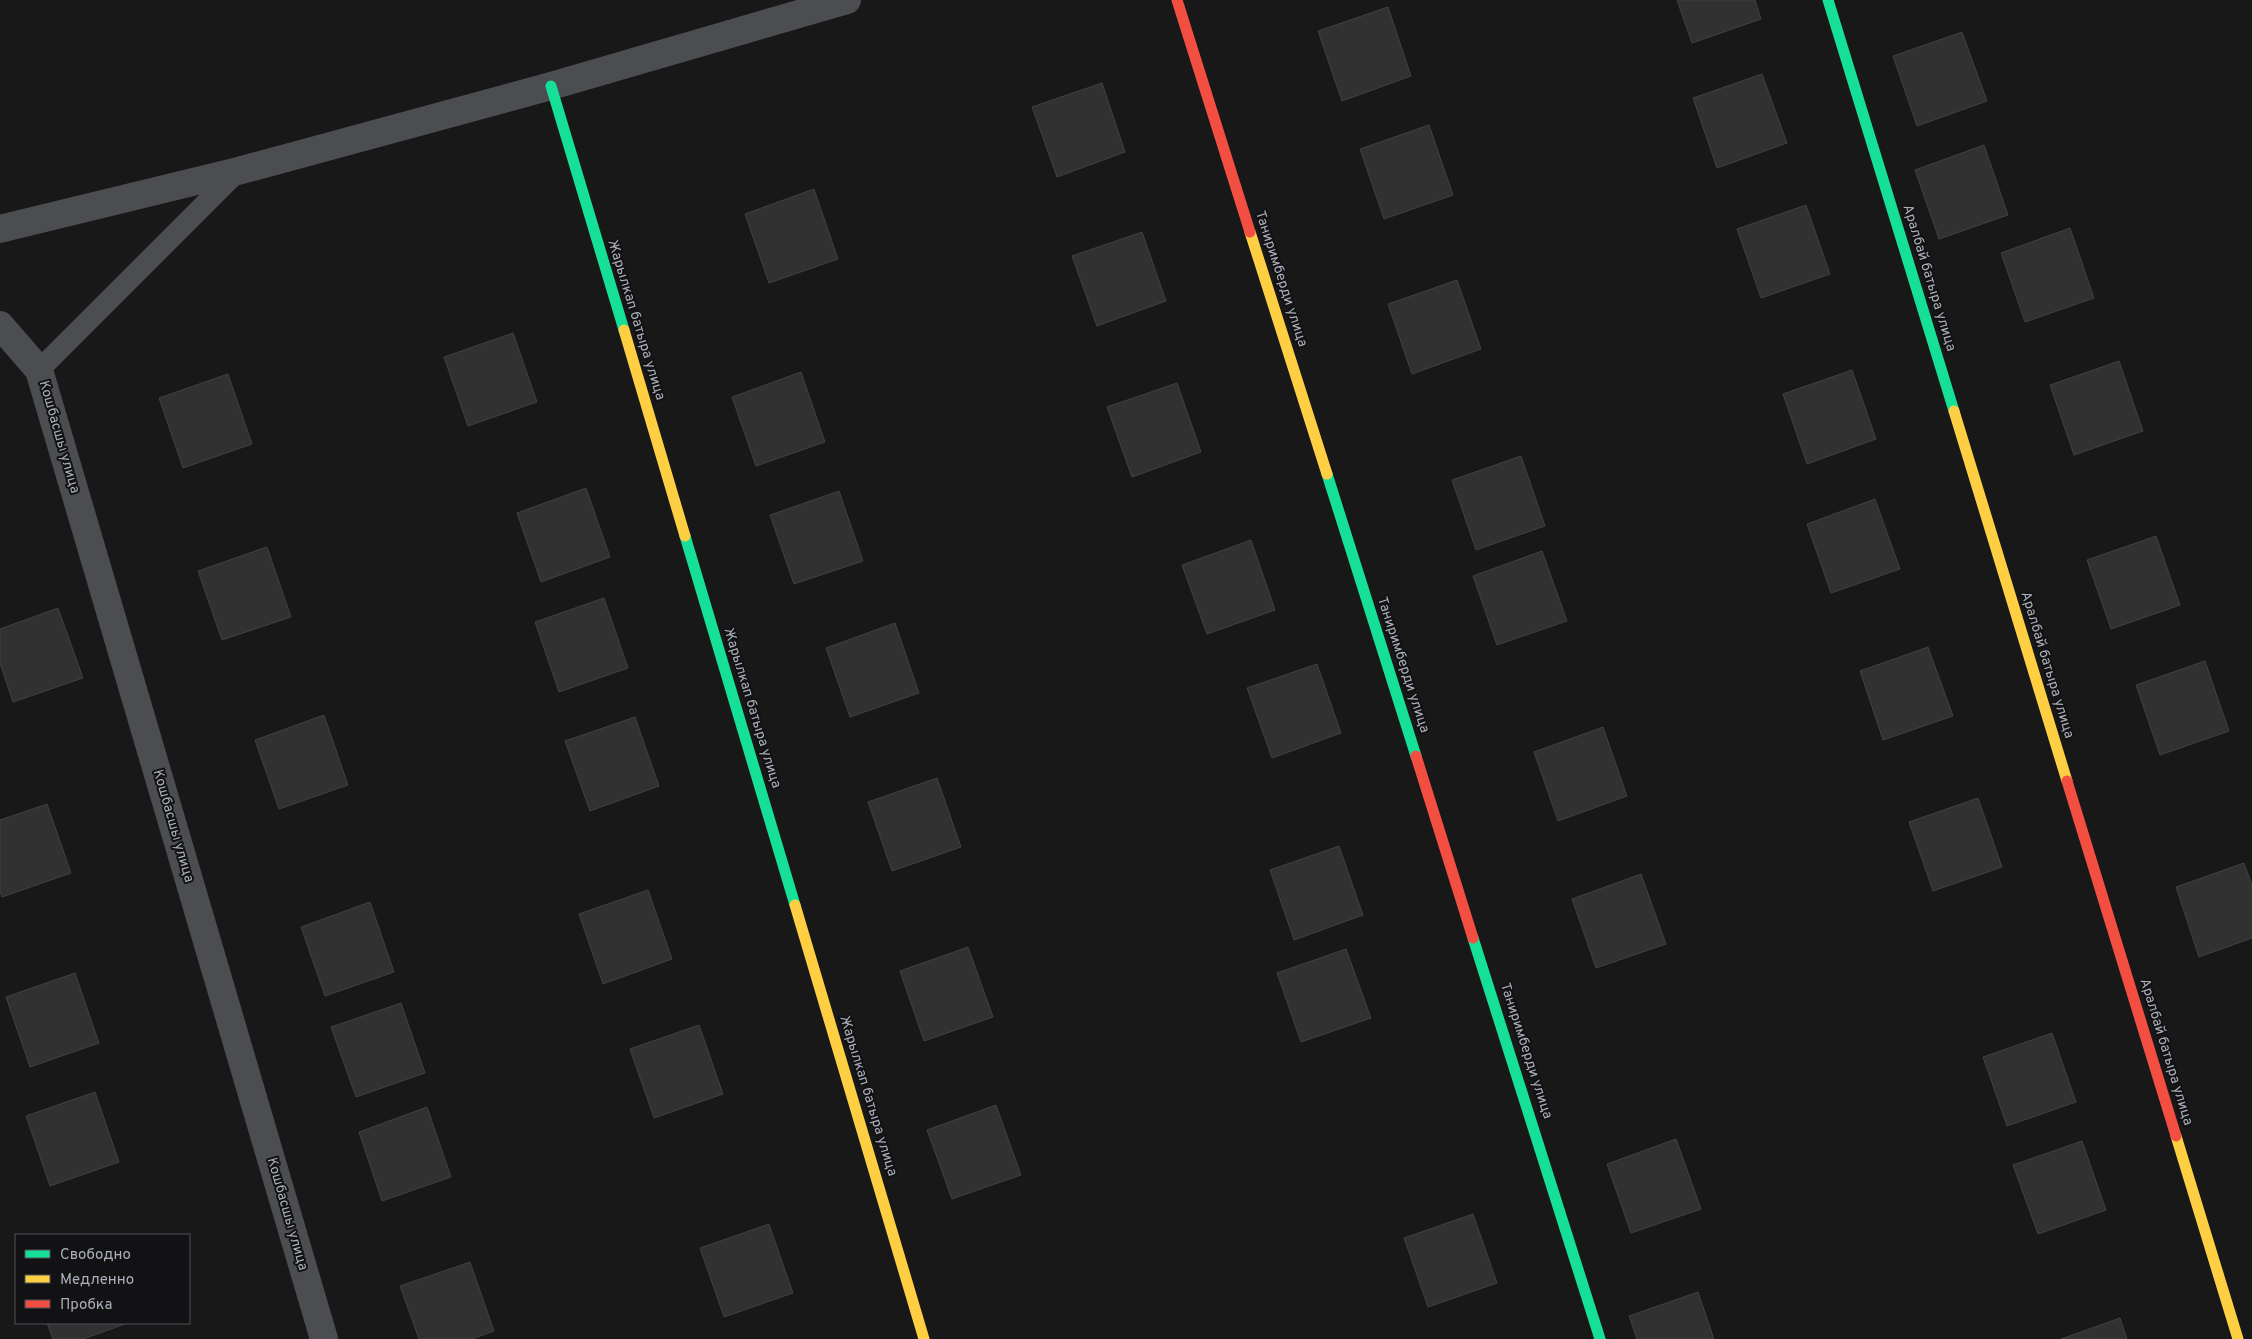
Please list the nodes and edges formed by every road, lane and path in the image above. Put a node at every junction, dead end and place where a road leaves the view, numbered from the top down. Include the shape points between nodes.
1 (847, 0) edge
2 (1177, 0) edge
3 (1828, 0) edge
4 (550, 86) junction
5 (238, 171) junction
6 (0, 230) edge
7 (0, 324) edge
8 (39, 370) junction
9 (324, 1339) edge
10 (924, 1339) edge
11 (1600, 1339) edge
12 (2238, 1339) edge

1 - 4 street
2 - 11 street, Таниримберди улица
3 - 12 street, Аралбай батыра улица
4 - 5 street
4 - 10 street, Жарылкап батыра улица
5 - 6 street
5 - 8 lane
7 - 8 street, Кошбасшы улица
8 - 9 street, Кошбасшы улица

